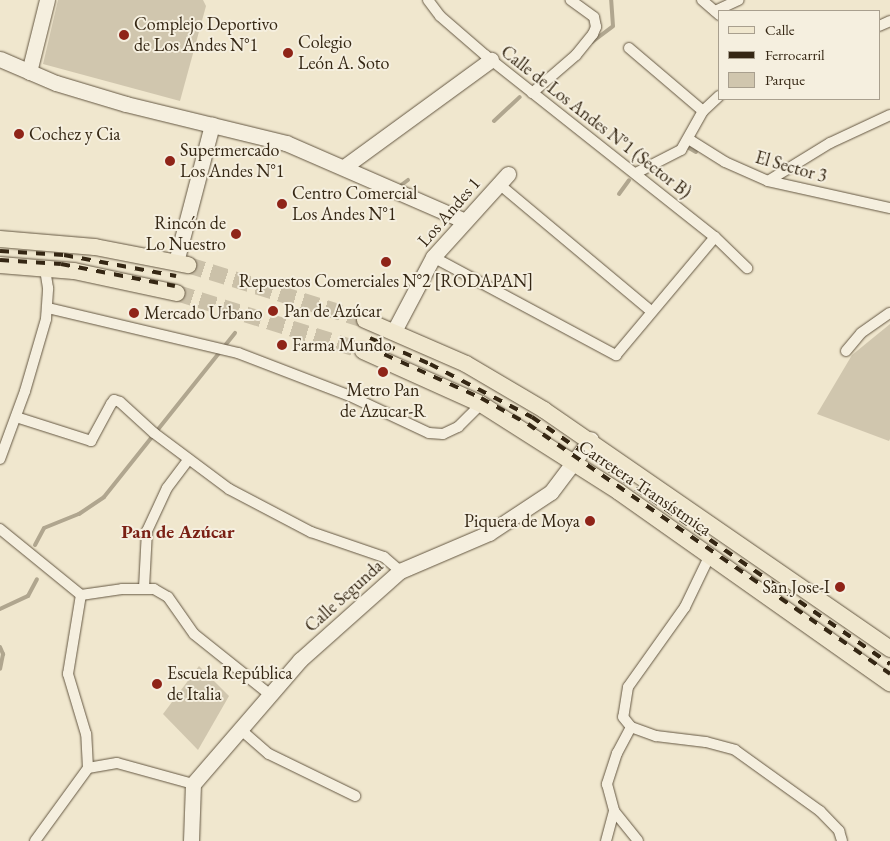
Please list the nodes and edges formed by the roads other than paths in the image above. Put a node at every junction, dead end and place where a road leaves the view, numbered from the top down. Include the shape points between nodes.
1 (48, 0) edge
2 (428, 0) edge
3 (571, 0) edge
4 (702, 0) edge
5 (739, 0) edge
6 (722, 10) edge
7 (717, 13) edge
8 (629, 48) dead end
9 (492, 60) junction
10 (6, 62) edge
11 (29, 72) junction
12 (532, 93) junction
13 (718, 97) edge
14 (703, 111) junction
15 (890, 115) edge
16 (212, 125) junction
17 (690, 140) junction
18 (344, 167) junction
19 (636, 173) junction
20 (504, 179) joint
21 (768, 181) junction
22 (890, 208) edge
23 (465, 221) junction
24 (715, 237) junction
25 (0, 239) edge
26 (432, 257) junction
27 (182, 264) joint
28 (0, 265) edge
29 (45, 268) junction
30 (747, 268) dead end
31 (177, 293) tunnel mouth
32 (48, 308) junction
33 (652, 312) junction
34 (890, 313) edge
35 (364, 320) tunnel mouth
36 (394, 330) junction
37 (364, 351) tunnel mouth
38 (846, 351) dead end
39 (481, 404) junction
40 (16, 417) junction
41 (591, 439) junction
42 (0, 459) edge
43 (189, 459) junction
44 (575, 464) junction
45 (0, 529) edge
46 (710, 555) junction
47 (400, 570) junction
48 (144, 588) junction
49 (81, 595) junction
50 (890, 649) edge
51 (890, 684) edge
52 (268, 693) junction
53 (631, 727) junction
54 (240, 729) junction
55 (88, 768) junction
56 (193, 784) junction
57 (355, 796) dead end
58 (614, 811) junction
59 (35, 841) edge
60 (191, 841) edge
61 (606, 841) edge
62 (638, 841) edge
63 (842, 841) edge

1 - 11 street
2 - 9 street, Calle de Los Andes N°1 (Sector B) via 440,16
3 - 12 street via 594,18 596,27 576,55
4 - 7 street
5 - 6 street
8 - 14 street
9 - 12 street, Calle de Los Andes N°1 (Sector B)
9 - 18 street
10 - 11 street
11 - 16 street via 126,104
12 - 19 street, Calle de Los Andes N°1 (Sector B)
13 - 14 street
14 - 17 street
15 - 21 street via 830,143
16 - 18 street via 286,143
16 - 27 street
17 - 19 street via 675,154
17 - 21 street, El Sector 3 via 725,162
18 - 23 street
19 - 24 street, Calle de Los Andes N°1 (Sector B)
20 - 23 street, Los Andes 1
20 - 33 street
21 - 22 street, El Sector 3
23 - 26 street, Los Andes 1
24 - 30 street, Calle de Los Andes N°1 (Sector B)
24 - 33 street
25 - 27 main road via 94,247
26 - 33 street via 616,355
26 - 36 street, Los Andes 1
28 - 29 main road
29 - 31 main road
29 - 32 street
32 - 39 street via 238,353 350,396 429,433 443,434 458,427
32 - 40 street
34 - 38 street via 861,333
35 - 36 main road, Carretera Transístmica
36 - 41 main road, Carretera Transístmica via 466,364
37 - 39 main road, Carretera Transístmica
39 - 44 main road, Carretera Transístmica
40 - 42 street
40 - 43 street via 91,442 114,400
41 - 44 street, Calle Segunda
41 - 50 main road, Carretera Transístmica
43 - 47 street via 230,489 311,532 384,557
43 - 48 street via 168,488 146,531
44 - 46 main road, Carretera Transístmica
44 - 47 street, Calle Segunda via 552,492 517,516 488,533
45 - 49 street
46 - 51 main road, Carretera Transístmica
46 - 53 street via 685,606 628,687 623,717
47 - 52 street, Calle Segunda
48 - 49 street
48 - 52 street via 168,597 194,634
49 - 55 street via 68,674 86,734
52 - 54 street, Calle Segunda
53 - 58 street via 617,753 607,784
53 - 63 street via 656,736 706,742 735,750 820,811 839,831
54 - 56 street, Calle Segunda
54 - 57 street via 269,754
55 - 56 street via 117,764
55 - 59 street
56 - 60 street
58 - 61 street
58 - 62 street

